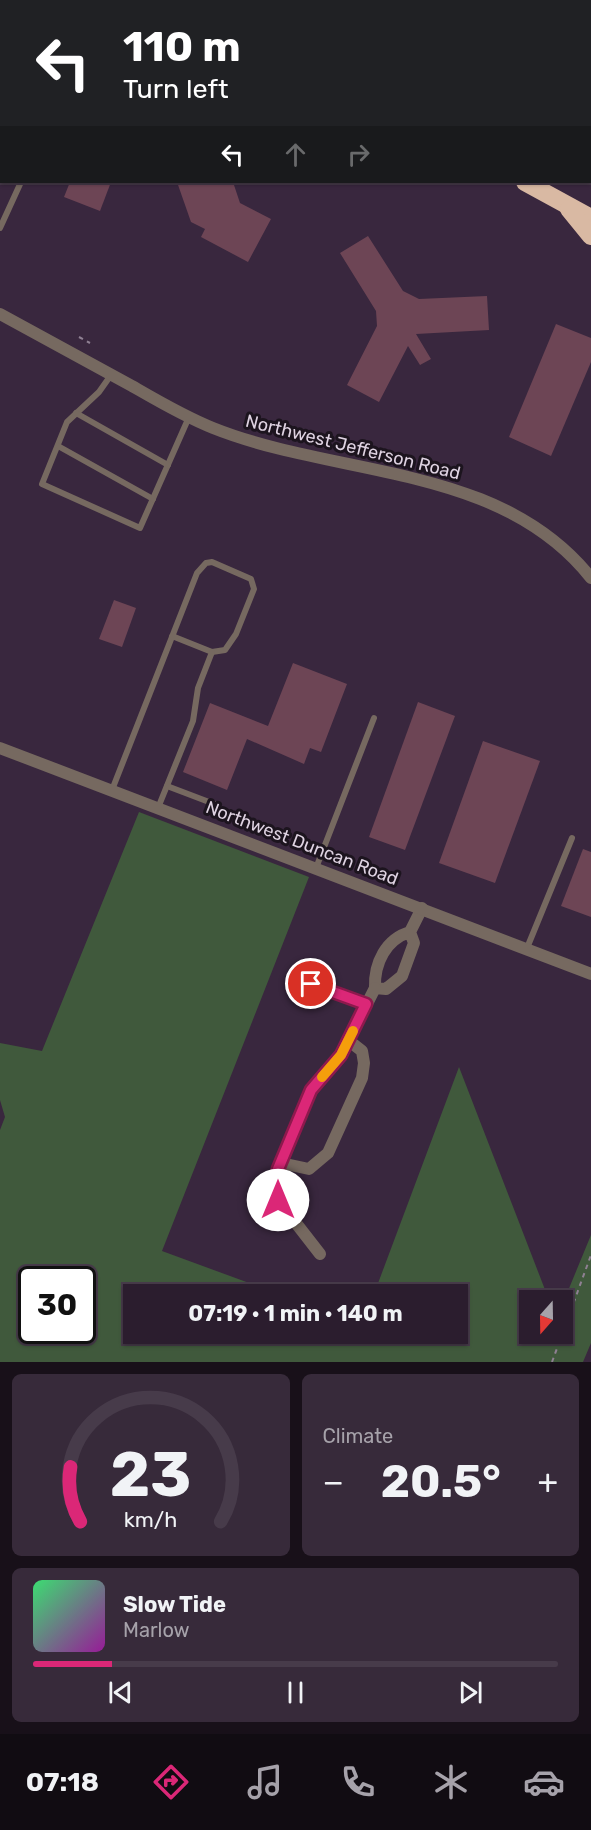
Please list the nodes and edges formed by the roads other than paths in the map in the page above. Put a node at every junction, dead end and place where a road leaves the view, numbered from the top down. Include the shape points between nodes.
1 (21, 183) edge
2 (527, 183) edge
3 (565, 203) junction
4 (591, 218) edge
5 (0, 228) edge
6 (591, 236) edge
7 (0, 314) edge
8 (111, 375) junction
9 (76, 413) junction
10 (189, 417) junction
11 (58, 446) junction
12 (168, 465) junction
13 (153, 499) junction
14 (591, 578) edge
15 (172, 636) junction
16 (212, 652) junction
17 (374, 718) dead end
18 (0, 747) edge
19 (167, 786) junction
20 (112, 790) junction
21 (217, 806) dead end
22 (158, 808) junction
23 (572, 838) dead end
24 (316, 868) junction
25 (422, 908) junction
26 (410, 932) junction
27 (527, 948) junction
28 (591, 974) edge
29 (293, 977) dead end
30 (375, 988) junction
31 (366, 1004) junction
32 (348, 1040) junction
33 (281, 1163) junction
34 (320, 1254) dead end

1 - 5 lane
2 - 3 highway
3 - 4 highway
3 - 6 highway
7 - 8 street, Northwest Jefferson Road
8 - 9 lane
8 - 10 street, Northwest Jefferson Road
9 - 11 lane via 67,422
9 - 12 lane
10 - 12 lane
10 - 14 street, Northwest Jefferson Road via 254,442 406,476 496,506 531,523 560,544
11 - 13 lane
11 - 13 lane via 42,484 140,528
12 - 13 lane
15 - 16 lane
15 - 16 lane via 197,573 206,563 245,575 254,589 236,634 225,650
15 - 20 lane
16 - 19 lane via 198,688 193,721
17 - 24 lane
18 - 20 street, Northwest Duncan Road
19 - 21 lane
19 - 22 lane
20 - 22 street, Northwest Duncan Road
22 - 24 street, Northwest Duncan Road
23 - 27 lane
24 - 25 street, Northwest Duncan Road
25 - 26 street
25 - 27 street, Northwest Duncan Road
26 - 30 street via 396,936 384,952 374,975
26 - 30 street via 414,943 402,976 386,989
27 - 28 street, Northwest Duncan Road
29 - 31 street
30 - 31 street
31 - 32 street
32 - 33 street via 341,1055 311,1090
32 - 33 street via 362,1051 362,1078 328,1153 309,1169
33 - 34 street via 275,1186 278,1200

